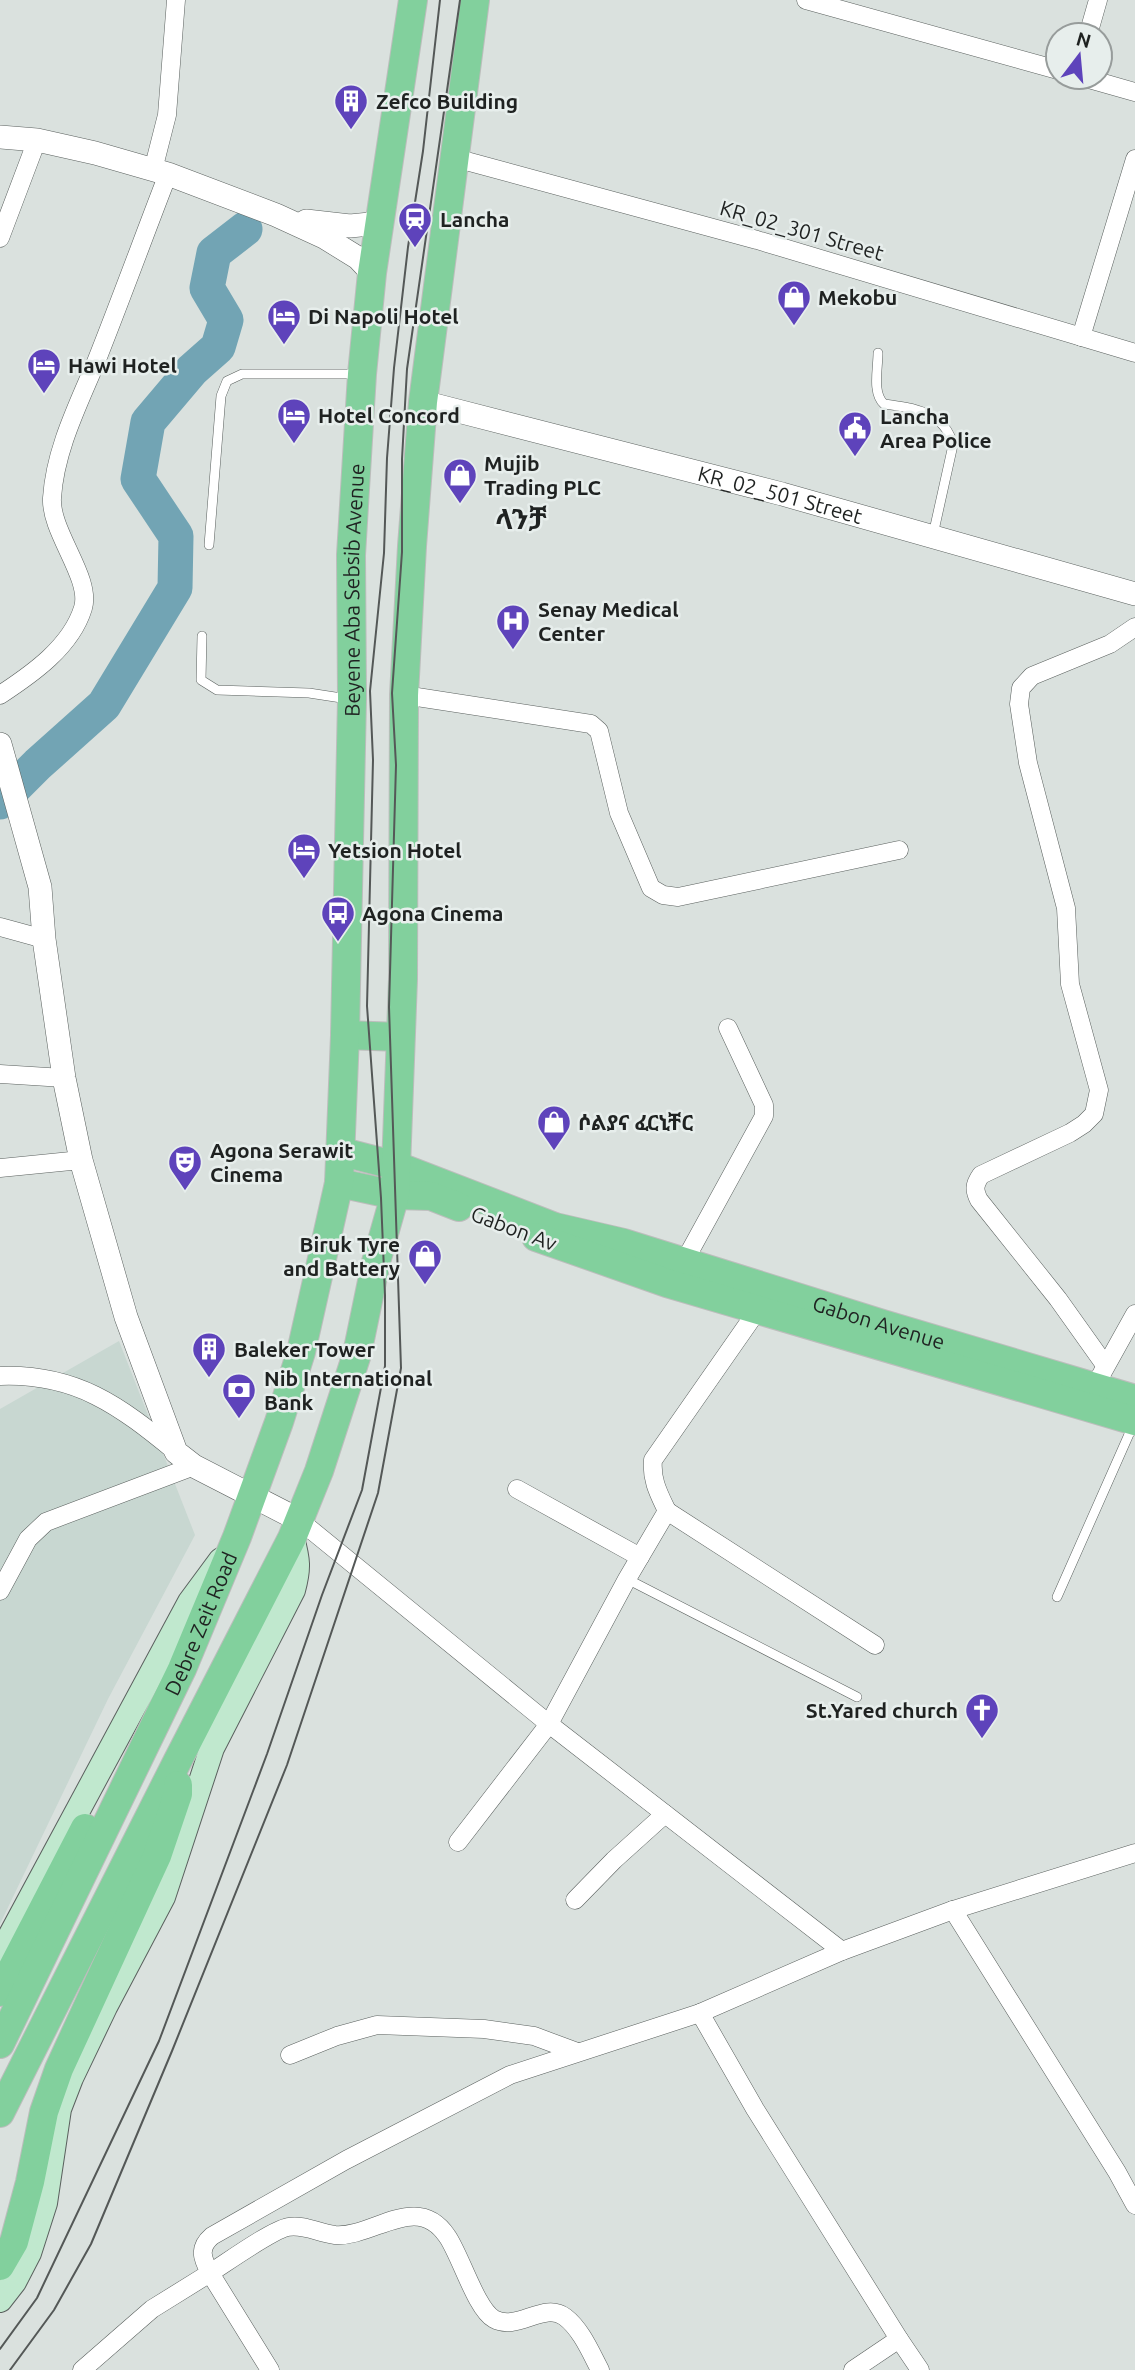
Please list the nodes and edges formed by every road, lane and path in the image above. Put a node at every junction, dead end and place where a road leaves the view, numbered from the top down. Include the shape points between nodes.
1 (176, 0) edge
2 (413, 0) edge
3 (475, 0) edge
4 (806, 0) edge
5 (1098, 0) edge
6 (1092, 21) edge
7 (1044, 66) edge
8 (1114, 86) edge
9 (1135, 92) edge
10 (0, 137) edge
11 (37, 140) junction
12 (455, 158) junction
13 (1135, 159) edge
14 (160, 172) junction
15 (276, 215) junction
16 (380, 223) junction
17 (0, 238) edge
18 (372, 273) junction
19 (1081, 337) junction
20 (878, 353) dead end
21 (1135, 353) edge
22 (362, 374) junction
23 (423, 402) junction
24 (932, 536) junction
25 (208, 545) dead end
26 (1135, 594) edge
27 (1135, 627) edge
28 (202, 636) dead end
29 (0, 695) edge
30 (404, 695) junction
31 (352, 699) junction
32 (0, 744) edge
33 (899, 850) dead end
34 (0, 927) edge
35 (44, 939) junction
36 (727, 1028) dead end
37 (345, 1035) junction
38 (400, 1037) junction
39 (0, 1074) edge
40 (64, 1078) junction
41 (339, 1151) junction
42 (81, 1160) junction
43 (397, 1166) junction
44 (0, 1168) edge
45 (339, 1182) junction
46 (395, 1195) junction
47 (624, 1243) joint
48 (685, 1276) junction
49 (757, 1311) junction
50 (1135, 1314) edge
51 (0, 1376) edge
52 (1096, 1387) junction
53 (1135, 1399) edge
54 (1135, 1421) edge
55 (185, 1459) junction
56 (517, 1489) dead end
57 (252, 1497) junction
58 (667, 1511) junction
59 (296, 1529) junction
60 (237, 1536) junction
61 (640, 1557) junction
62 (627, 1579) junction
63 (0, 1591) edge
64 (1057, 1597) dead end
65 (875, 1645) dead end
66 (858, 1697) dead end
67 (549, 1724) junction
68 (153, 1732) junction
69 (177, 1762) junction
70 (665, 1814) junction
71 (458, 1842) dead end
72 (1135, 1853) edge
73 (575, 1899) dead end
74 (953, 1910) junction
75 (842, 1951) junction
76 (0, 1955) edge
77 (0, 1992) edge
78 (700, 2013) junction
79 (0, 2044) edge
80 (577, 2052) junction
81 (290, 2055) dead end
82 (0, 2113) edge
83 (1135, 2205) edge
84 (0, 2266) edge
85 (210, 2273) junction
86 (0, 2300) edge
87 (899, 2339) junction
88 (86, 2369) edge
89 (270, 2370) edge
90 (600, 2370) edge
91 (853, 2370) edge
92 (920, 2370) edge

1 - 14 street
2 - 16 main road, Beyene Aba Sebsib Avenue
3 - 12 main road
4 - 7 street
5 - 6 street
8 - 9 street
10 - 11 street
11 - 14 street
11 - 17 street
12 - 19 street, KR_02_301 Street via 757,240
12 - 23 main road
13 - 19 street
14 - 15 street
14 - 29 street via 63,442 51,499 60,536 82,582 84,606 71,632 47,660
15 - 16 street via 351,226
15 - 18 street via 342,246
16 - 18 main road, Beyene Aba Sebsib Avenue
18 - 22 main road, Beyene Aba Sebsib Avenue
19 - 21 street, KR_02_301 Street
20 - 24 lane via 880,401 922,411 950,433 953,445
22 - 25 lane via 242,374 227,382 221,397
22 - 31 main road, Beyene Aba Sebsib Avenue via 351,555
23 - 24 street, KR_02_501 Street
23 - 30 main road
24 - 26 street, KR_02_501 Street
27 - 52 street via 1110,645 1032,676 1021,688 1019,704 1028,762 1066,908 1070,984 1099,1090 1094,1114 1070,1133 981,1175 975,1183 979,1200 1058,1299
28 - 31 lane via 201,681 217,690
30 - 33 street via 591,724 599,731 628,834 652,888 663,895 677,897
30 - 38 main road
31 - 37 main road, Beyene Aba Sebsib Avenue
32 - 35 street via 40,887
34 - 35 street
35 - 40 street
36 - 48 street via 764,1105 764,1116 720,1192
37 - 38 main road
37 - 41 main road, Beyene Aba Sebsib Avenue
38 - 43 main road
39 - 40 street
40 - 42 street
41 - 43 main road, Gabon Av
41 - 45 main road, Beyene Aba Sebsib Avenue
42 - 44 street
42 - 55 street via 126,1317
43 - 46 main road
43 - 47 main road, Gabon Av via 555,1227
45 - 46 main road, Gabon Av
45 - 57 main road, Debre Zeit Road via 301,1352
46 - 48 main road, Gabon Av via 431,1196 571,1251
46 - 59 main road via 357,1354
47 - 48 main road, Gabon Avenue
48 - 49 main road, Gabon Avenue
48 - 52 main road, Gabon Avenue
49 - 52 main road, Gabon Avenue
49 - 58 street via 653,1460 654,1483
50 - 52 street
51 - 55 street via 58,1380 97,1396 134,1417
52 - 53 main road, Gabon Avenue
52 - 54 main road, Gabon Avenue
54 - 64 lane
55 - 57 street
55 - 63 street via 46,1522 28,1539
56 - 61 street
57 - 59 street
57 - 60 main road, Debre Zeit Road
58 - 61 street
58 - 65 street
59 - 67 street
59 - 69 main road
59 - 86 main road via 298,1573 293,1590 212,1748 163,1897 71,2078 59,2109 46,2203 29,2253
60 - 68 main road, Debre Zeit Road
60 - 76 main road via 190,1602
61 - 62 street
62 - 66 lane
62 - 67 street
67 - 70 street
67 - 71 street
68 - 77 main road via 96,1807
68 - 79 main road, Debre Zeit Road
69 - 82 main road
69 - 84 main road via 178,1794 157,1856 59,2069 44,2112 14,2242
70 - 73 street
70 - 75 street
72 - 74 street
74 - 75 street
74 - 83 street
75 - 78 street
78 - 80 street
78 - 87 street
80 - 81 street via 534,2036 484,2029 377,2025
80 - 85 street via 510,2075 222,2230 204,2244 201,2258
85 - 88 street via 152,2309
85 - 89 street
85 - 90 street via 286,2227 335,2235 402,2217 422,2217 447,2235 481,2305 493,2319 511,2323 544,2312 563,2314
87 - 91 street
87 - 92 street

